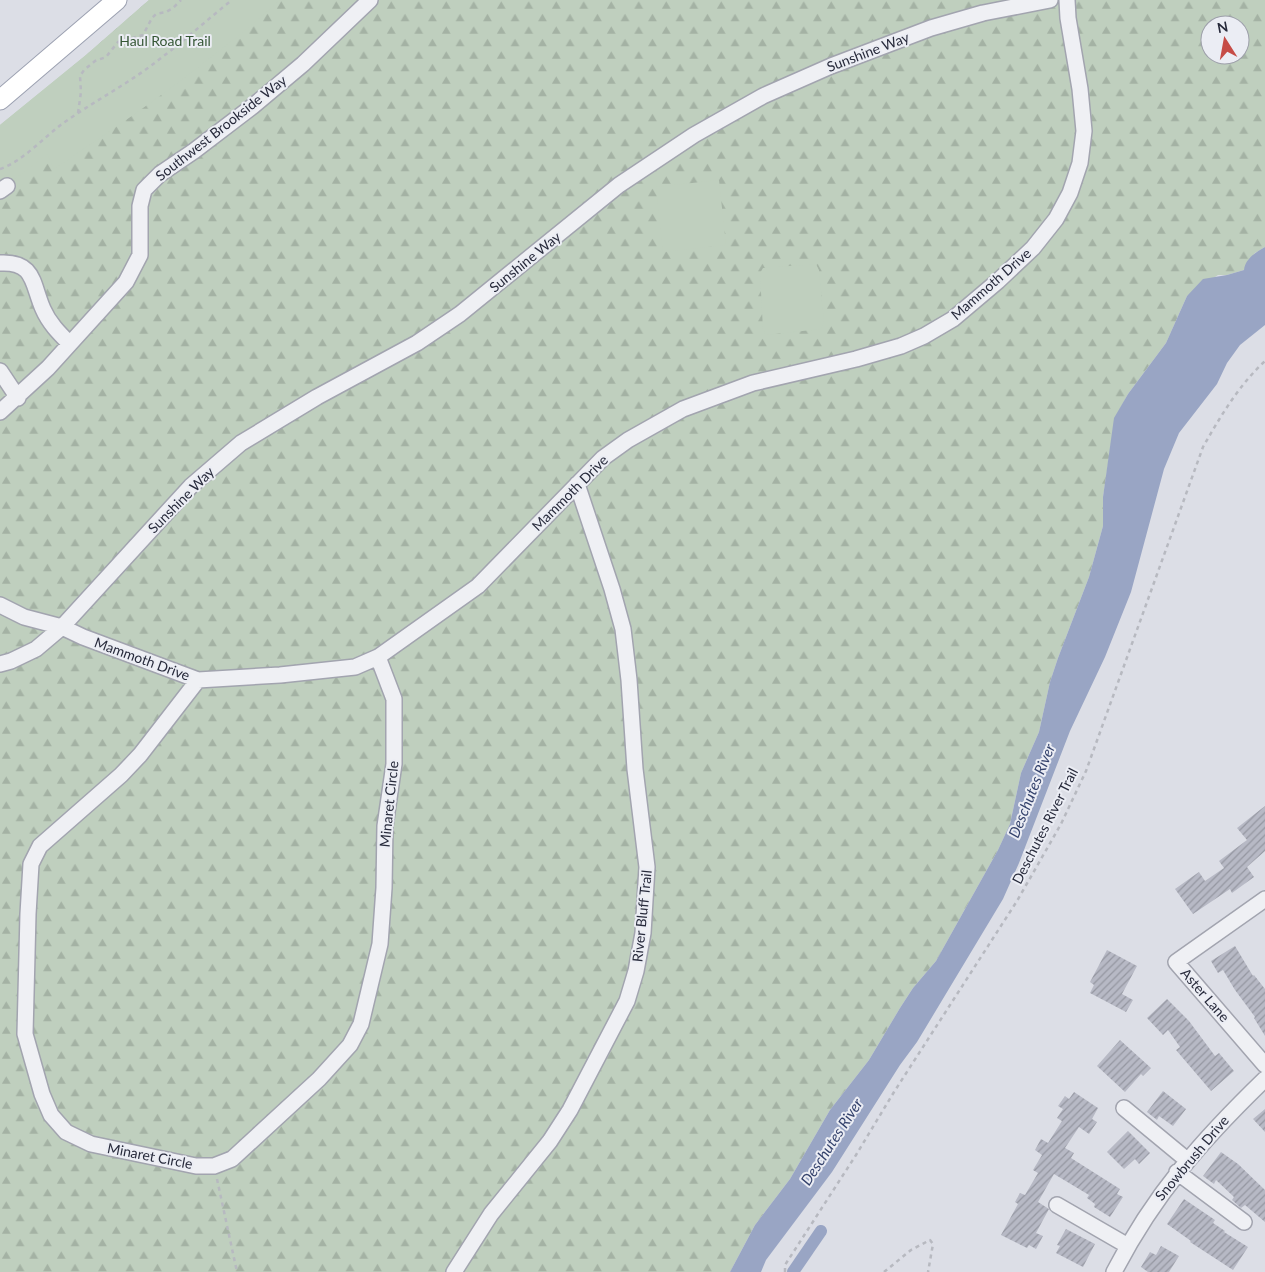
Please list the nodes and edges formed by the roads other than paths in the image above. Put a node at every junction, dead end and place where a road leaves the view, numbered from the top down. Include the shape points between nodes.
1 (116, 0) edge
2 (370, 0) edge
3 (1050, 0) edge
4 (1067, 0) edge
5 (0, 100) edge
6 (0, 263) edge
7 (69, 343) junction
8 (0, 371) edge
9 (18, 398) junction
10 (0, 412) edge
11 (577, 484) junction
12 (0, 605) edge
13 (62, 627) junction
14 (378, 657) junction
15 (0, 664) edge
16 (198, 680) junction
17 (1265, 899) edge
18 (1265, 1065) edge
19 (1265, 1079) edge
20 (1124, 1108) dead end
21 (1182, 1166) junction
22 (1057, 1205) dead end
23 (1244, 1222) dead end
24 (1128, 1246) junction
25 (454, 1272) edge
26 (1114, 1272) edge

1 - 5 main road
2 - 7 street, Southwest Brookside Way via 289,76 160,174 144,190 140,206 140,255 126,282
3 - 13 street, Sunshine Way via 983,13 931,28 831,66 764,96 694,135 619,185 460,314 417,343 317,397 242,443 191,486
4 - 11 street, Mammoth Drive via 1084,131 1080,163 1070,193 1056,219 1033,248 953,319 924,336 856,359 753,383 683,409 603,458
6 - 7 street via 18,264 27,270 43,310
7 - 9 street, Southwest Brookside Way
8 - 9 street
9 - 10 street, Southwest Brookside Way
11 - 14 street, Mammoth Drive via 478,586
11 - 25 street, River Bluff Trail via 623,629 647,867 643,933 626,1002 570,1110 550,1141 491,1214
12 - 13 street, Mammoth Drive via 24,617
13 - 15 street via 36,648
13 - 16 street, Mammoth Drive
14 - 16 street, Mammoth Drive via 355,667
14 - 16 street, Minaret Circle via 394,699 394,764 385,826 380,944 361,1024 350,1045 319,1080 232,1159 214,1166 196,1166 91,1144 66,1132 51,1115 42,1094 25,1034 28,914 32,864 40,846 121,775
17 - 18 street, Aster Lane via 1176,962
19 - 21 street, Snowbrush Drive
20 - 21 street
21 - 23 street
21 - 24 street, Snowbrush Drive
22 - 24 street
24 - 26 street, Snowbrush Drive

